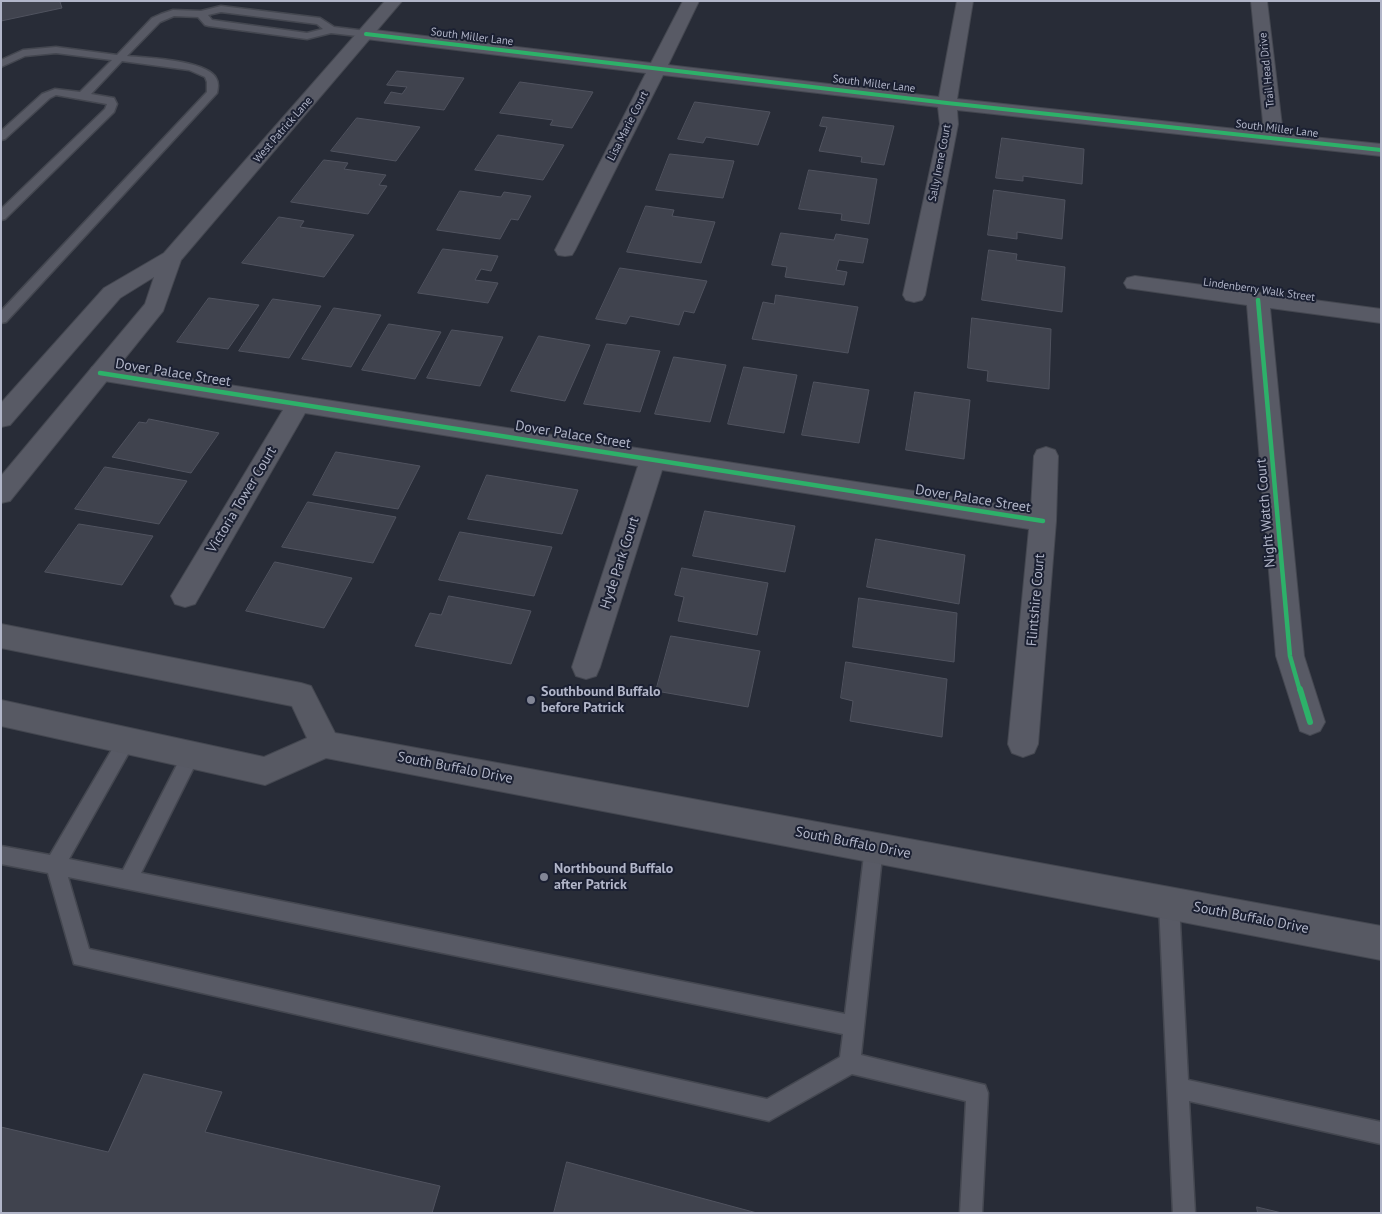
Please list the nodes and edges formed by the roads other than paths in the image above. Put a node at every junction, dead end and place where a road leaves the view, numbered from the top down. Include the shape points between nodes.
1 (394, 1) edge
2 (691, 1) edge
3 (965, 1) edge
4 (1259, 1) edge
5 (190, 4) dead end
6 (182, 12) junction
7 (201, 14) junction
8 (331, 30) junction
9 (366, 34) junction
10 (122, 58) junction
11 (1, 64) edge
12 (657, 69) junction
13 (83, 96) junction
14 (947, 103) junction
15 (1, 137) edge
16 (1274, 139) junction
17 (1381, 150) edge
18 (1, 216) edge
19 (565, 250) dead end
20 (171, 258) junction
21 (1135, 283) dead end
22 (914, 295) dead end
23 (1258, 300) junction
24 (1381, 316) edge
25 (1, 320) edge
26 (100, 373) junction
27 (299, 404) junction
28 (1, 419) edge
29 (1046, 456) dead end
30 (654, 458) junction
31 (1, 494) edge
32 (1043, 521) junction
33 (185, 596) dead end
34 (1, 636) edge
35 (586, 667) dead end
36 (1, 712) edge
37 (1310, 722) dead end
38 (127, 740) junction
39 (325, 744) junction
40 (1023, 744) dead end
41 (191, 755) junction
42 (874, 847) junction
43 (2, 856) edge
44 (55, 865) junction
45 (128, 879) junction
46 (1169, 903) junction
47 (1381, 943) edge
48 (854, 1026) junction
49 (850, 1063) junction
50 (1178, 1088) junction
51 (1381, 1133) edge
52 (971, 1213) edge
53 (1184, 1213) edge

1 - 9 street, West Patrick Lane
2 - 12 street, Lisa Marie Court
3 - 14 street, Sally Irene Court
4 - 16 street, Trail Head Drive
5 - 6 lane
6 - 7 lane
6 - 10 lane via 156,20
7 - 8 lane via 221,9 320,21
7 - 8 lane via 208,23 307,36
8 - 9 lane
9 - 12 street, South Miller Lane
9 - 20 street, West Patrick Lane
10 - 11 lane via 40,50 23,53
10 - 13 lane
10 - 25 lane via 190,67 204,72 212,78 212,93
12 - 14 street, South Miller Lane
12 - 19 street, Lisa Marie Court
13 - 15 lane via 55,92 46,96
13 - 18 lane via 110,100 110,110
14 - 16 street, South Miller Lane
14 - 22 street, Sally Irene Court via 949,124
16 - 17 street, South Miller Lane
20 - 26 street, West Patrick Lane via 155,306
20 - 28 street, West Patrick Lane via 112,293
21 - 23 street, Lindenberry Walk Street
23 - 24 street, Lindenberry Walk Street
23 - 37 street, Night Watch Court via 1290,656
26 - 27 street, Dover Palace Street
26 - 31 street, West Patrick Lane
27 - 30 street, Dover Palace Street
27 - 33 street, Victoria Tower Court
29 - 32 street, Flintshire Court
30 - 32 street, Dover Palace Street
30 - 35 street, Hyde Park Court
32 - 40 street, Flintshire Court
34 - 39 main road via 301,695
36 - 38 main road
38 - 41 main road
38 - 44 lane
39 - 41 main road via 265,771
39 - 42 main road, South Buffalo Drive
41 - 45 lane
42 - 46 main road, South Buffalo Drive
42 - 48 lane
43 - 44 lane
44 - 45 lane
44 - 49 lane via 81,957 769,1110
45 - 48 lane
46 - 47 main road, South Buffalo Drive
46 - 50 lane
48 - 49 lane
49 - 52 lane via 977,1093
50 - 51 lane
50 - 53 lane

